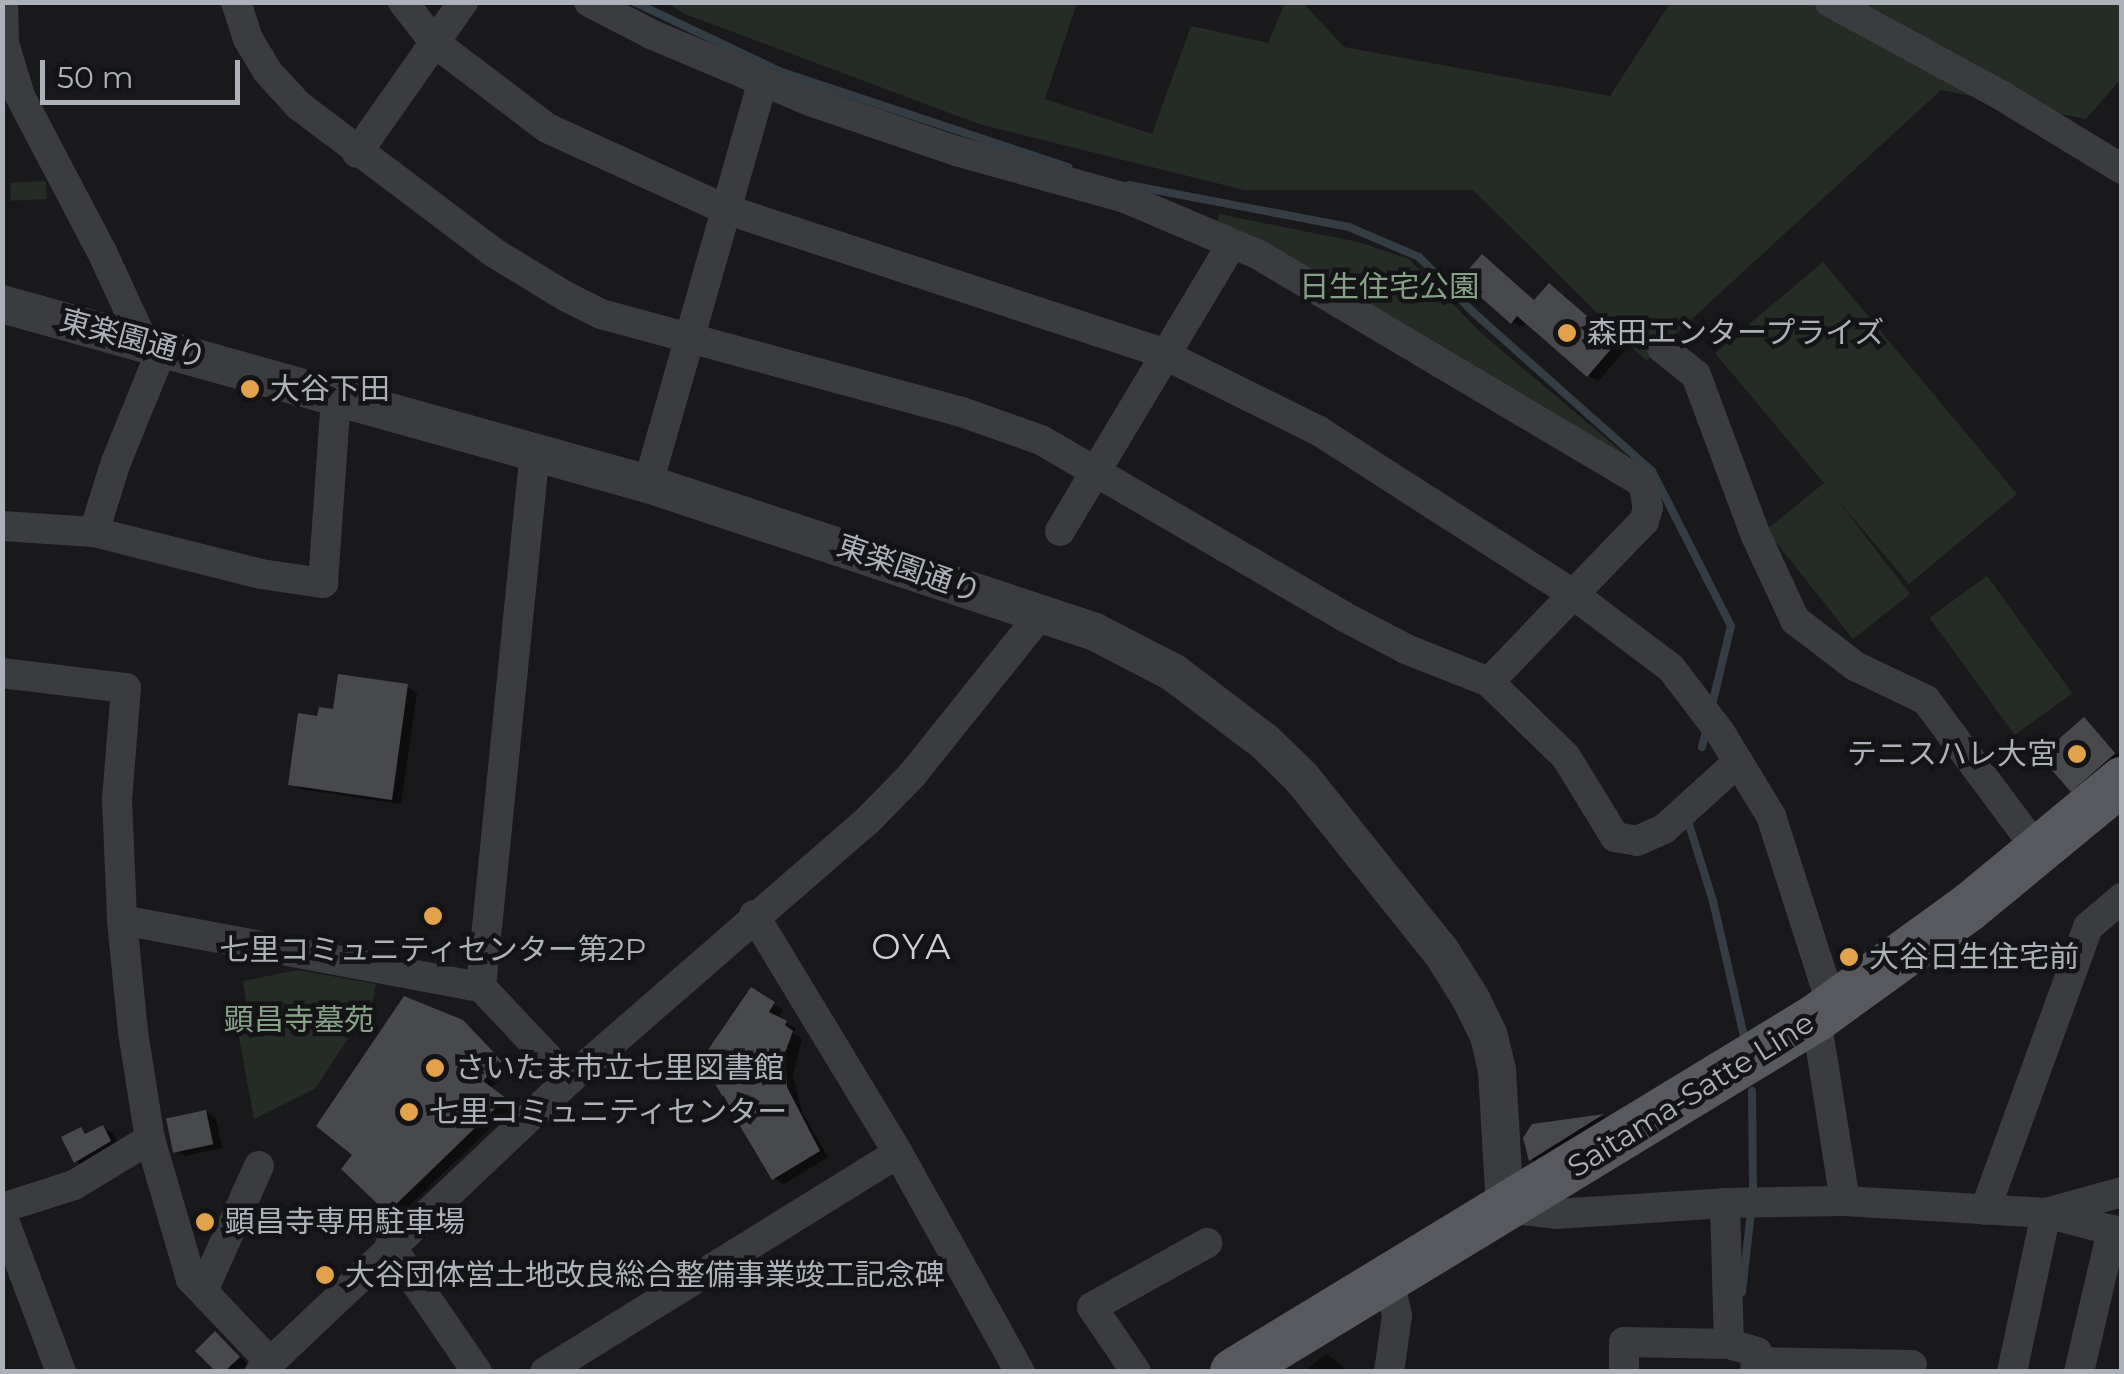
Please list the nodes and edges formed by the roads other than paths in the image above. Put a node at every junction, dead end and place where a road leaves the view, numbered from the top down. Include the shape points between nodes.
1 (3, 2) edge
2 (236, 2) edge
3 (403, 2) edge
4 (463, 2) edge
5 (589, 2) edge
6 (1830, 2) edge
7 (436, 42) junction
8 (763, 82) junction
9 (357, 153) junction
10 (2122, 169) edge
11 (725, 208) junction
12 (1232, 244) junction
13 (2, 304) edge
14 (692, 337) junction
15 (153, 344) junction
16 (1662, 348) dead end
17 (1165, 355) junction
18 (336, 396) junction
19 (535, 450) junction
20 (1096, 472) junction
21 (648, 484) junction
22 (2, 526) edge
23 (1060, 531) dead end
24 (94, 532) junction
25 (1574, 595) junction
26 (1042, 613) junction
27 (2, 673) edge
28 (1489, 682) junction
29 (1738, 762) junction
30 (2122, 781) edge
31 (2038, 852) junction
32 (2122, 898) edge
33 (754, 914) junction
34 (122, 920) junction
35 (481, 987) junction
36 (1824, 1012) junction
37 (569, 1080) junction
38 (150, 1140) junction
39 (898, 1153) junction
40 (259, 1166) dead end
41 (2122, 1192) edge
42 (1845, 1201) junction
43 (1744, 1202) junction
44 (1505, 1208) junction
45 (1984, 1210) junction
46 (2, 1211) edge
47 (2046, 1213) junction
48 (2117, 1231) edge
49 (1207, 1243) dead end
50 (390, 1245) junction
51 (1390, 1279) junction
52 (202, 1291) junction
53 (1730, 1344) junction
54 (1258, 1365) edge
55 (1912, 1365) dead end
56 (265, 1367) edge
57 (1755, 1367) edge
58 (61, 1372) edge
59 (477, 1372) edge
60 (546, 1372) edge
61 (1020, 1372) edge
62 (1136, 1372) edge
63 (1389, 1372) edge
64 (1624, 1372) edge
65 (2012, 1372) edge
66 (2078, 1372) edge

1 - 15 street via 4,42 20,96
2 - 9 street via 267,71
3 - 7 street
4 - 7 street
5 - 8 street
6 - 10 street
7 - 9 street
7 - 11 street via 548,128
8 - 11 street
8 - 12 street via 897,133 1125,198
9 - 14 street via 564,296 601,314
11 - 14 street
11 - 17 street
12 - 17 street
12 - 25 street via 1322,289 1642,483 1644,520
13 - 15 street, 東楽園通り
14 - 20 street via 960,411 1041,440
14 - 21 street
15 - 18 street, 東楽園通り
15 - 24 street
16 - 31 street via 1696,375 1795,620 1855,666 1926,700
17 - 20 street
17 - 25 street via 1319,431
18 - 19 street, 東楽園通り
18 - 24 street via 323,584
19 - 21 street, 東楽園通り
19 - 35 street
20 - 23 street
20 - 28 street via 1343,616
21 - 26 street, 東楽園通り
22 - 24 street
25 - 28 street
25 - 29 street via 1671,668
26 - 33 street via 868,820
26 - 44 street, 東楽園通り via 1174,673 1265,742 1333,814 1430,938 1472,998 1489,1036 1502,1109
27 - 34 street via 126,688 117,799
28 - 29 street via 1566,757 1614,837 1637,840 1664,829
29 - 36 street via 1771,816
30 - 31 main road, Saitama-Satte Line
31 - 36 main road, Saitama-Satte Line
32 - 45 street via 2088,926
33 - 37 street
33 - 39 street
34 - 35 street
34 - 38 street
35 - 37 street
36 - 42 street
36 - 44 main road, Saitama-Satte Line
37 - 50 street
38 - 46 street via 74,1185
38 - 52 street via 191,1278
39 - 60 street
39 - 61 street
40 - 52 street
41 - 47 street
42 - 43 street
42 - 45 street
43 - 44 street via 1556,1214
43 - 53 street
44 - 51 main road, Saitama-Satte Line
45 - 47 street
46 - 58 street
47 - 48 street
47 - 65 street
48 - 66 street
49 - 62 street via 1092,1307
50 - 56 street
50 - 59 street
51 - 54 main road, Saitama-Satte Line
51 - 63 street via 1397,1316
52 - 56 street
53 - 57 street via 1757,1352
53 - 64 street via 1624,1342
55 - 57 street

